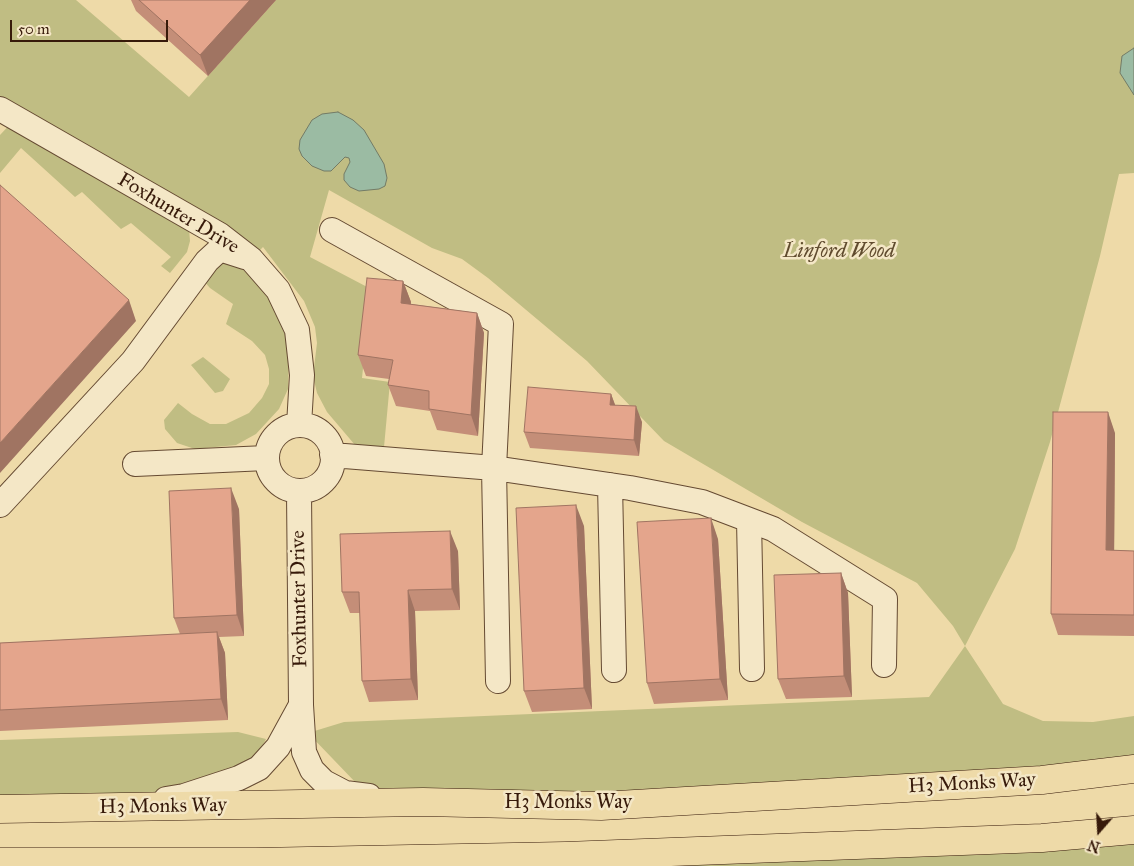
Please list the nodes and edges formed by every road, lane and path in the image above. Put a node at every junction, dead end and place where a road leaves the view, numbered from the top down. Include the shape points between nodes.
1 (2, 114) edge
2 (332, 230) dead end
3 (251, 259) junction
4 (299, 425) junction
5 (332, 455) junction
6 (266, 458) junction
7 (135, 464) dead end
8 (494, 468) junction
9 (610, 485) junction
10 (299, 493) junction
11 (0, 505) edge
12 (749, 520) junction
13 (884, 665) dead end
14 (614, 670) dead end
15 (752, 670) dead end
16 (498, 681) dead end
17 (301, 705) junction
18 (1134, 769) edge
19 (423, 802) junction
20 (105, 808) junction
21 (0, 809) edge
22 (1134, 830) edge
23 (0, 862) edge

1 - 3 street, Foxhunter Drive via 220,236
2 - 8 street via 502,324
3 - 4 street, Foxhunter Drive via 278,290 297,330 302,375
3 - 11 street via 220,249 193,279 133,362
4 - 5 street via 313,428 327,438
4 - 6 street via 279,432 270,443
5 - 8 street
5 - 10 street via 332,467 324,481
6 - 7 street
6 - 10 street via 269,472 278,484
8 - 9 street
8 - 16 street
9 - 12 street via 702,502
9 - 14 street
10 - 17 street, Foxhunter Drive
12 - 13 street via 772,529 885,600
12 - 15 street
17 - 19 street, Foxhunter Drive via 304,752 312,770 324,782 345,793
17 - 20 street, Foxhunter Drive via 278,747 259,768 184,796
18 - 19 main road, H3 Monks Way via 1042,780 601,806
19 - 20 main road, H3 Monks Way
20 - 21 main road, H3 Monks Way
22 - 23 main road via 1042,838 565,856 237,863

